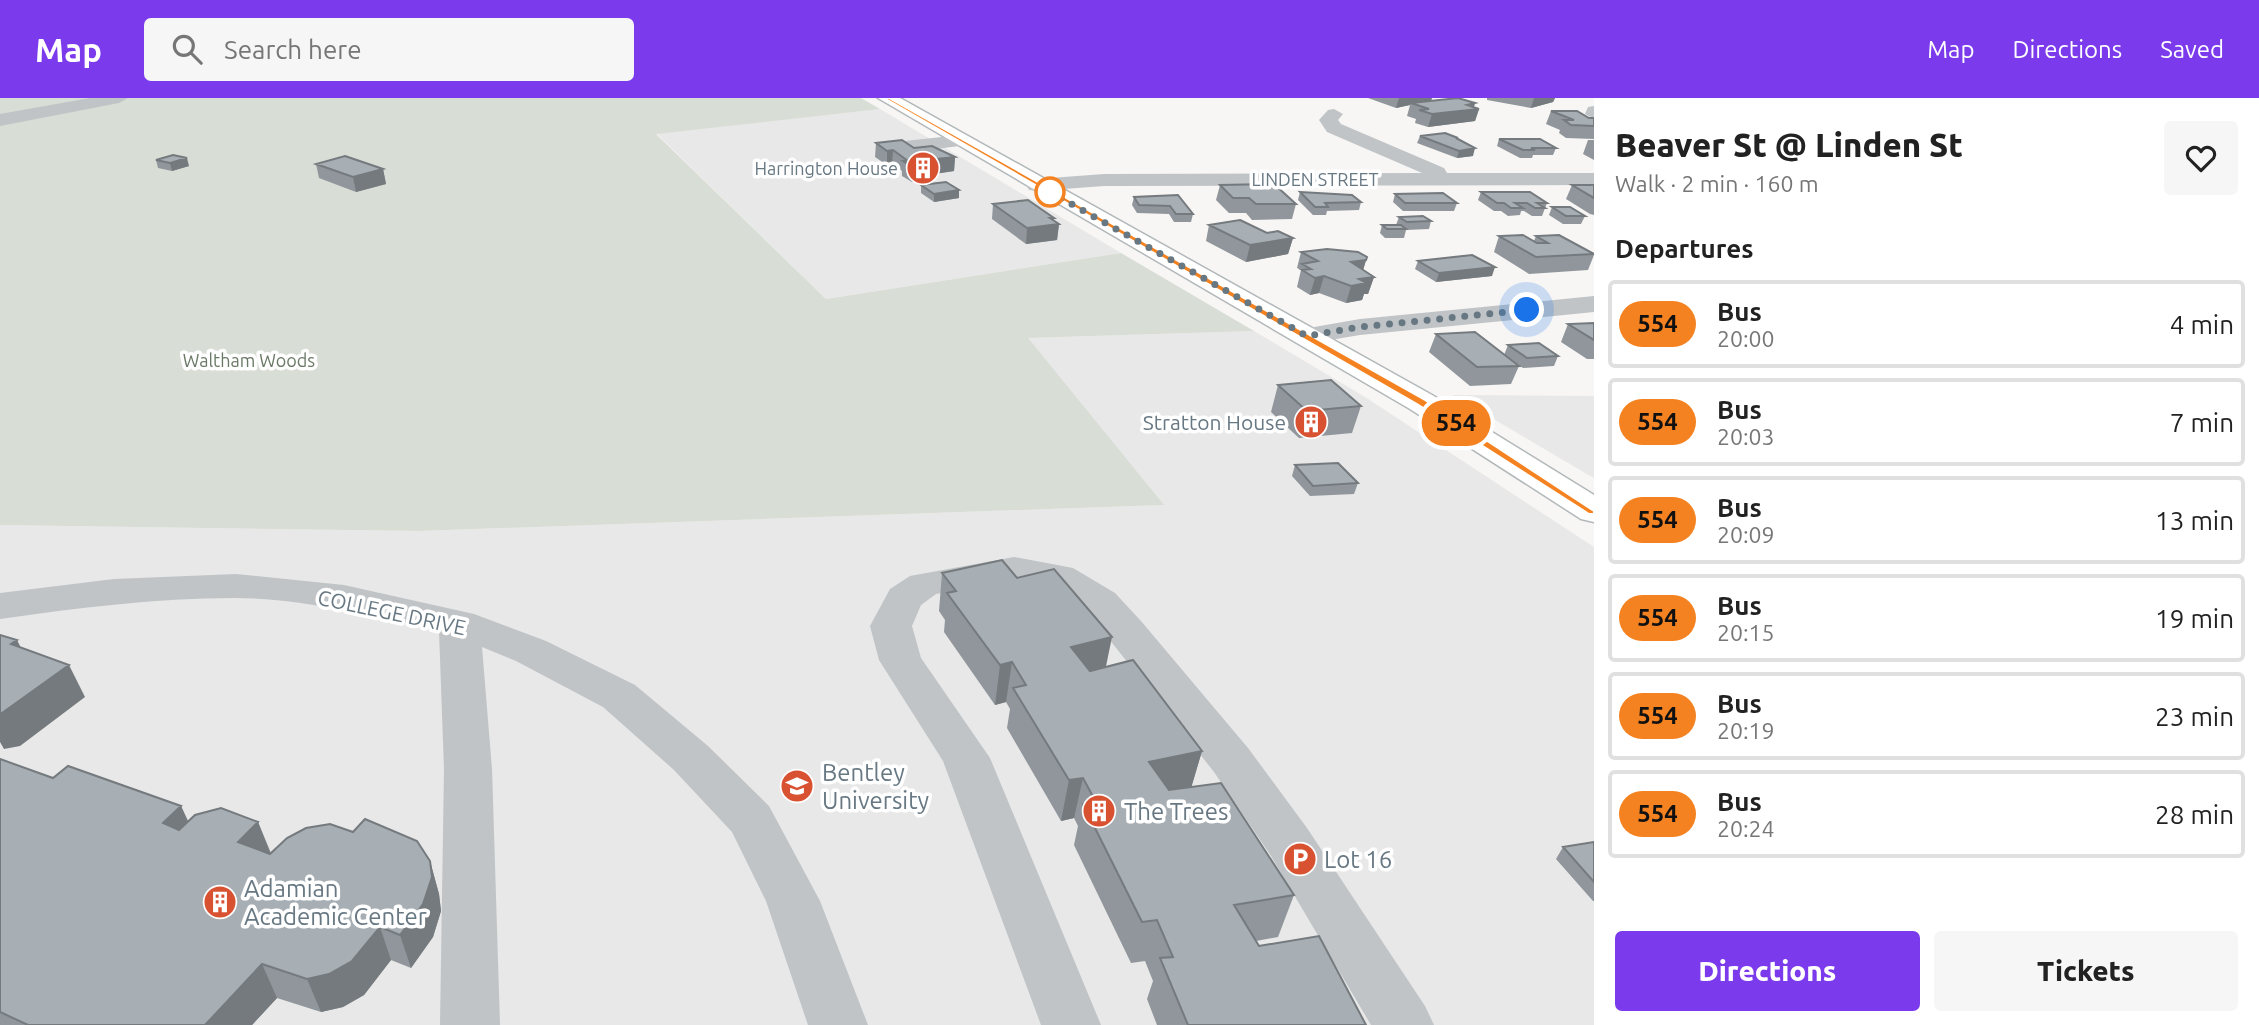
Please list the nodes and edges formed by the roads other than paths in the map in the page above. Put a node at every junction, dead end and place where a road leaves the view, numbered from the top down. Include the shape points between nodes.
1 (119, 98) edge
2 (887, 98) edge
3 (1334, 114) dead end
4 (0, 120) edge
5 (960, 141) junction
6 (905, 147) edge
7 (1451, 179) junction
8 (1594, 179) edge
9 (1037, 185) junction
10 (1594, 304) edge
11 (1307, 336) junction
12 (1594, 511) edge
13 (0, 606) edge
14 (458, 622) junction
15 (470, 1025) edge
16 (838, 1025) edge
17 (1070, 1025) edge
18 (1404, 1025) edge

1 - 4 street
2 - 5 main road
3 - 7 street via 1328,120 1334,128
5 - 6 street
5 - 9 main road
7 - 8 street, LINDEN STREET
7 - 9 street, LINDEN STREET via 1104,180
9 - 11 main road
10 - 11 street
11 - 12 main road via 1432,408
13 - 14 street, COLLEGE DRIVE via 114,591 236,586 344,597
14 - 15 street via 468,769
14 - 16 street, COLLEGE DRIVE via 531,651 619,696 691,758 751,820 793,901
17 - 18 street via 966,758 900,660 891,626 904,598 924,584 1014,569 1059,576 1101,603 1231,760 1289,842

